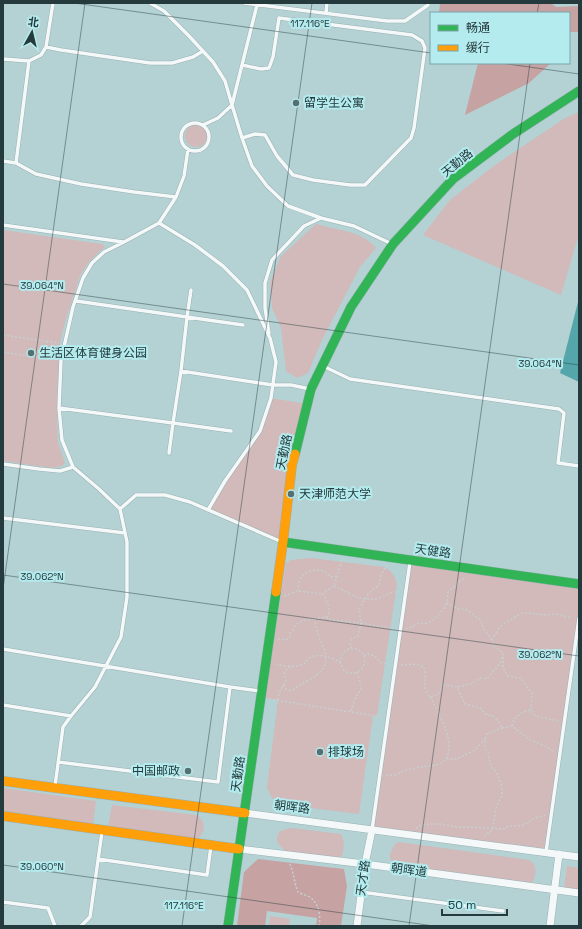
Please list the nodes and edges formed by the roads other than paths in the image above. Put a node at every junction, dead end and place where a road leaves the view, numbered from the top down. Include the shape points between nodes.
1 (53, 3) edge
2 (150, 3) edge
3 (244, 3) edge
4 (327, 3) edge
5 (428, 3) edge
6 (257, 5) junction
7 (326, 14) junction
8 (46, 47) junction
9 (203, 51) junction
10 (3, 59) edge
11 (29, 61) junction
12 (242, 65) junction
13 (579, 91) edge
14 (232, 105) junction
15 (203, 125) junction
16 (242, 138) junction
17 (188, 149) junction
18 (3, 161) edge
19 (16, 163) junction
20 (176, 197) junction
21 (322, 218) junction
22 (159, 223) junction
23 (3, 225) edge
24 (124, 242) junction
25 (393, 244) junction
26 (191, 290) dead end
27 (76, 300) junction
28 (187, 317) junction
29 (244, 325) dead end
30 (270, 338) junction
31 (322, 366) junction
32 (180, 371) junction
33 (273, 385) junction
34 (311, 389) junction
35 (59, 408) junction
36 (173, 423) junction
37 (231, 431) dead end
38 (169, 453) dead end
39 (3, 464) edge
40 (579, 466) edge
41 (73, 467) junction
42 (120, 509) junction
43 (208, 510) junction
44 (3, 518) edge
45 (125, 533) junction
46 (283, 542) junction
47 (410, 560) junction
48 (579, 584) edge
49 (579, 619) edge
50 (3, 649) edge
51 (106, 666) junction
52 (230, 687) junction
53 (262, 694) junction
54 (3, 705) edge
55 (71, 716) junction
56 (58, 762) junction
57 (3, 780) edge
58 (55, 787) junction
59 (245, 813) junction
60 (3, 816) edge
61 (102, 829) junction
62 (372, 830) junction
63 (211, 845) junction
64 (239, 849) junction
65 (546, 852) junction
66 (559, 854) junction
67 (579, 857) edge
68 (98, 859) junction
69 (364, 864) junction
70 (555, 890) junction
71 (361, 892) junction
72 (579, 893) edge
73 (3, 902) edge
74 (502, 912) dead end
75 (55, 926) edge
76 (81, 926) edge
77 (228, 926) edge
78 (357, 926) edge
79 (550, 926) edge

1 - 8 lane
2 - 9 lane via 164,11
3 - 6 lane
4 - 7 lane
5 - 7 lane via 405,21
6 - 7 lane
6 - 12 lane
8 - 9 lane via 150,64 172,63
8 - 11 lane via 40,55
9 - 14 lane via 225,81
10 - 11 lane
11 - 19 lane
12 - 14 lane
12 - 16 lane via 269,68 279,18 412,35 422,41 425,48 414,128 410,138 365,185 313,180 293,174 277,156 265,135 254,134
13 - 25 street, 天勤路 via 513,134 453,179
14 - 15 lane via 218,118
14 - 16 lane
15 - 17 lane via 210,135 209,143 200,151
15 - 17 lane via 191,123 182,131 182,143
16 - 21 lane via 252,166 267,186 288,206
17 - 20 lane via 184,176
18 - 19 lane
19 - 20 lane via 36,174 81,184
20 - 22 lane
21 - 25 lane via 354,226
21 - 30 lane via 304,226 272,260 265,283 265,308
22 - 24 lane
22 - 30 lane via 223,266 247,290
23 - 24 lane
24 - 27 lane via 104,252 92,262 83,278
25 - 31 street, 天勤路 via 351,307
26 - 28 lane
27 - 28 lane
27 - 35 lane via 61,361
28 - 29 lane
28 - 32 lane
30 - 33 lane via 276,362
31 - 34 street, 天勤路
31 - 40 lane via 350,379 559,409 564,413 558,463
32 - 33 lane
32 - 36 lane
33 - 34 lane
33 - 43 lane via 260,431
34 - 46 street, 天勤路 via 292,465
35 - 36 lane
35 - 41 lane via 62,440
36 - 37 lane
36 - 38 lane
39 - 41 lane via 60,471
41 - 42 lane
42 - 43 lane via 136,495 164,495
42 - 45 lane
43 - 46 lane
44 - 45 lane
45 - 51 lane via 127,597 121,637
46 - 47 street, 天健路
46 - 53 street, 天勤路
47 - 48 street, 天健路
47 - 62 lane
49 - 65 lane
50 - 51 lane
51 - 52 lane
51 - 55 lane via 95,687
52 - 53 lane
52 - 56 lane via 218,782
53 - 59 street, 天勤路
54 - 55 lane
55 - 56 lane via 64,727
56 - 58 lane
57 - 58 street, 朝晖路
58 - 59 street, 朝晖路
59 - 62 street, 朝晖路
59 - 64 street, 天勤路
60 - 61 street
61 - 63 street
61 - 68 lane
62 - 65 street, 朝晖路
62 - 69 street, 天才路
63 - 64 street
63 - 68 lane via 207,875
64 - 69 street, 朝晖道
64 - 77 street, 天勤路
65 - 66 street, 朝晖路
66 - 67 street, 朝晖路
66 - 70 street
68 - 76 lane via 90,917
69 - 70 street, 朝晖道
69 - 71 street, 天才路
70 - 72 street, 朝晖道
70 - 79 street
71 - 74 lane
71 - 78 street, 天才路
73 - 75 lane via 48,908

